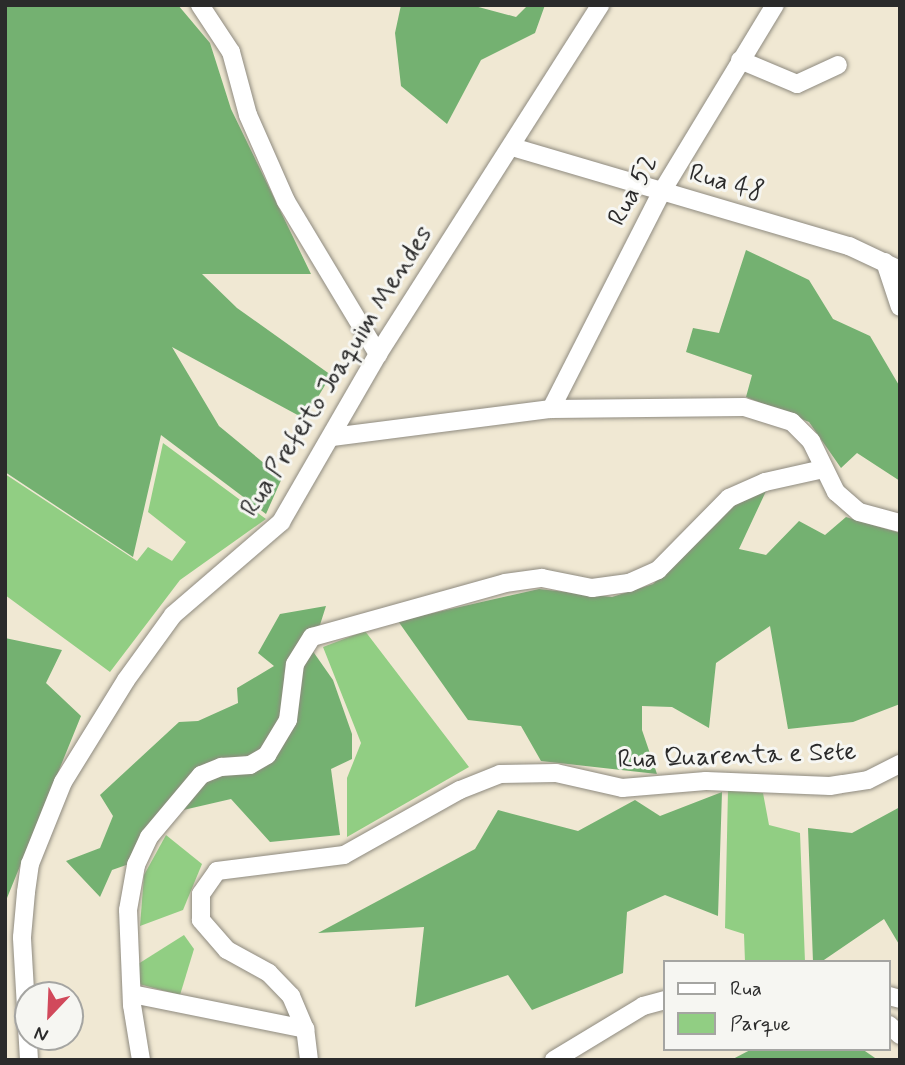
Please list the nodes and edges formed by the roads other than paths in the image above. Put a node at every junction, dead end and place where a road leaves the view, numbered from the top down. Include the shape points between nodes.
1 (200, 5) edge
2 (600, 5) edge
3 (775, 5) edge
4 (740, 60) junction
5 (838, 65) dead end
6 (512, 147) junction
7 (661, 193) junction
8 (893, 266) edge
9 (900, 307) edge
10 (377, 354) junction
11 (551, 409) junction
12 (332, 437) junction
13 (822, 469) junction
14 (900, 523) edge
15 (900, 764) edge
16 (132, 994) junction
17 (664, 1000) edge
18 (305, 1029) junction
19 (29, 1060) edge
20 (141, 1060) edge
21 (309, 1060) edge
22 (554, 1060) edge

1 - 10 street via 231,52 248,115 286,201
2 - 6 street, Rua Prefeito Joaquim Mendes
3 - 4 street, Rua 52
4 - 5 street via 797,84
4 - 7 street, Rua 52
6 - 7 street, Rua 48
6 - 10 street, Rua Prefeito Joaquim Mendes
7 - 8 street, Rua 48 via 849,246
7 - 11 street, Rua 52
8 - 9 street, Rua 48
10 - 12 street, Rua Prefeito Joaquim Mendes
11 - 12 street
11 - 13 street via 701,405 762,410 803,432
12 - 19 street, Rua Prefeito Joaquim Mendes via 281,522 195,593 156,636 64,782 30,864 26,892 22,937
13 - 14 street via 836,492 859,512
13 - 16 street via 765,482 729,498 658,570 642,579 592,588 542,578 505,583 312,637 295,664 288,720 267,755 250,765 220,767 201,775 149,837 130,883
15 - 18 street, Rua Quarenta e Sete via 869,780 830,786 706,781 622,788 556,773 500,775 460,790 344,855 217,871 201,894 201,920 227,950 269,973 291,996
16 - 18 street
16 - 20 street
17 - 22 street via 643,1006
18 - 21 street, Rua Quarenta e Sete

